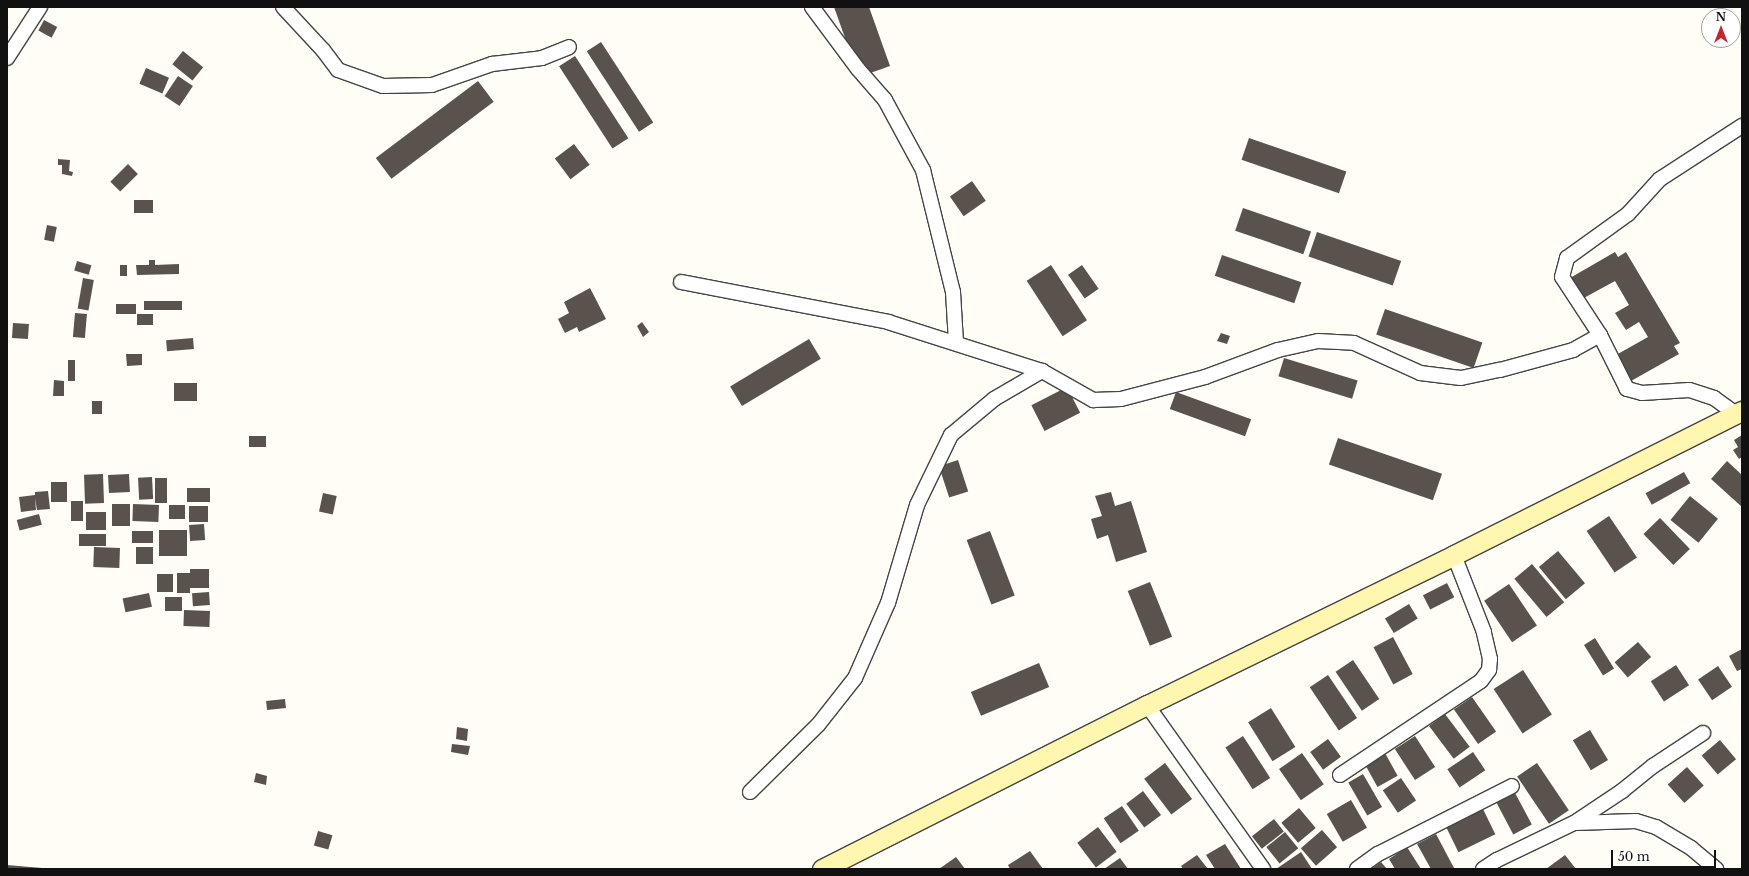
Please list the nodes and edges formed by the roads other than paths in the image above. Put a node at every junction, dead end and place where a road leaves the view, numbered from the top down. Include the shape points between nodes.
1 (40, 7) edge
2 (283, 7) edge
3 (812, 7) edge
4 (569, 47) dead end
5 (7, 58) edge
6 (1742, 126) edge
7 (681, 282) dead end
8 (1600, 335) junction
9 (956, 343) junction
10 (1042, 371) junction
11 (1739, 412) edge
12 (1454, 555) junction
13 (1148, 705) junction
14 (1702, 733) dead end
15 (1340, 775) dead end
16 (1512, 786) dead end
17 (750, 792) dead end
18 (1574, 823) junction
19 (822, 869) edge
20 (1263, 869) edge
21 (1357, 869) edge
22 (1483, 869) edge
23 (1716, 869) edge

1 - 5 street
2 - 4 street via 338,70 383,86 432,85 492,64 542,58
3 - 9 street via 858,69 885,100 923,170 953,292
6 - 8 street via 1660,179 1628,214 1567,258 1562,277
7 - 9 street via 888,322
8 - 10 street via 1573,350 1461,378 1420,373 1354,343 1318,341 1278,350 1205,377 1121,399 1093,400
8 - 11 street via 1627,389 1642,393 1689,390 1714,398
9 - 10 street
10 - 17 street via 994,399 950,435 917,505 888,603 855,678 818,726
11 - 12 main road
12 - 13 main road
12 - 15 street via 1484,632 1490,659 1489,670 1480,681
13 - 19 main road
13 - 20 street
14 - 18 street
16 - 21 street via 1378,854
18 - 22 street via 1496,860
18 - 23 street via 1636,821 1656,828 1691,848

